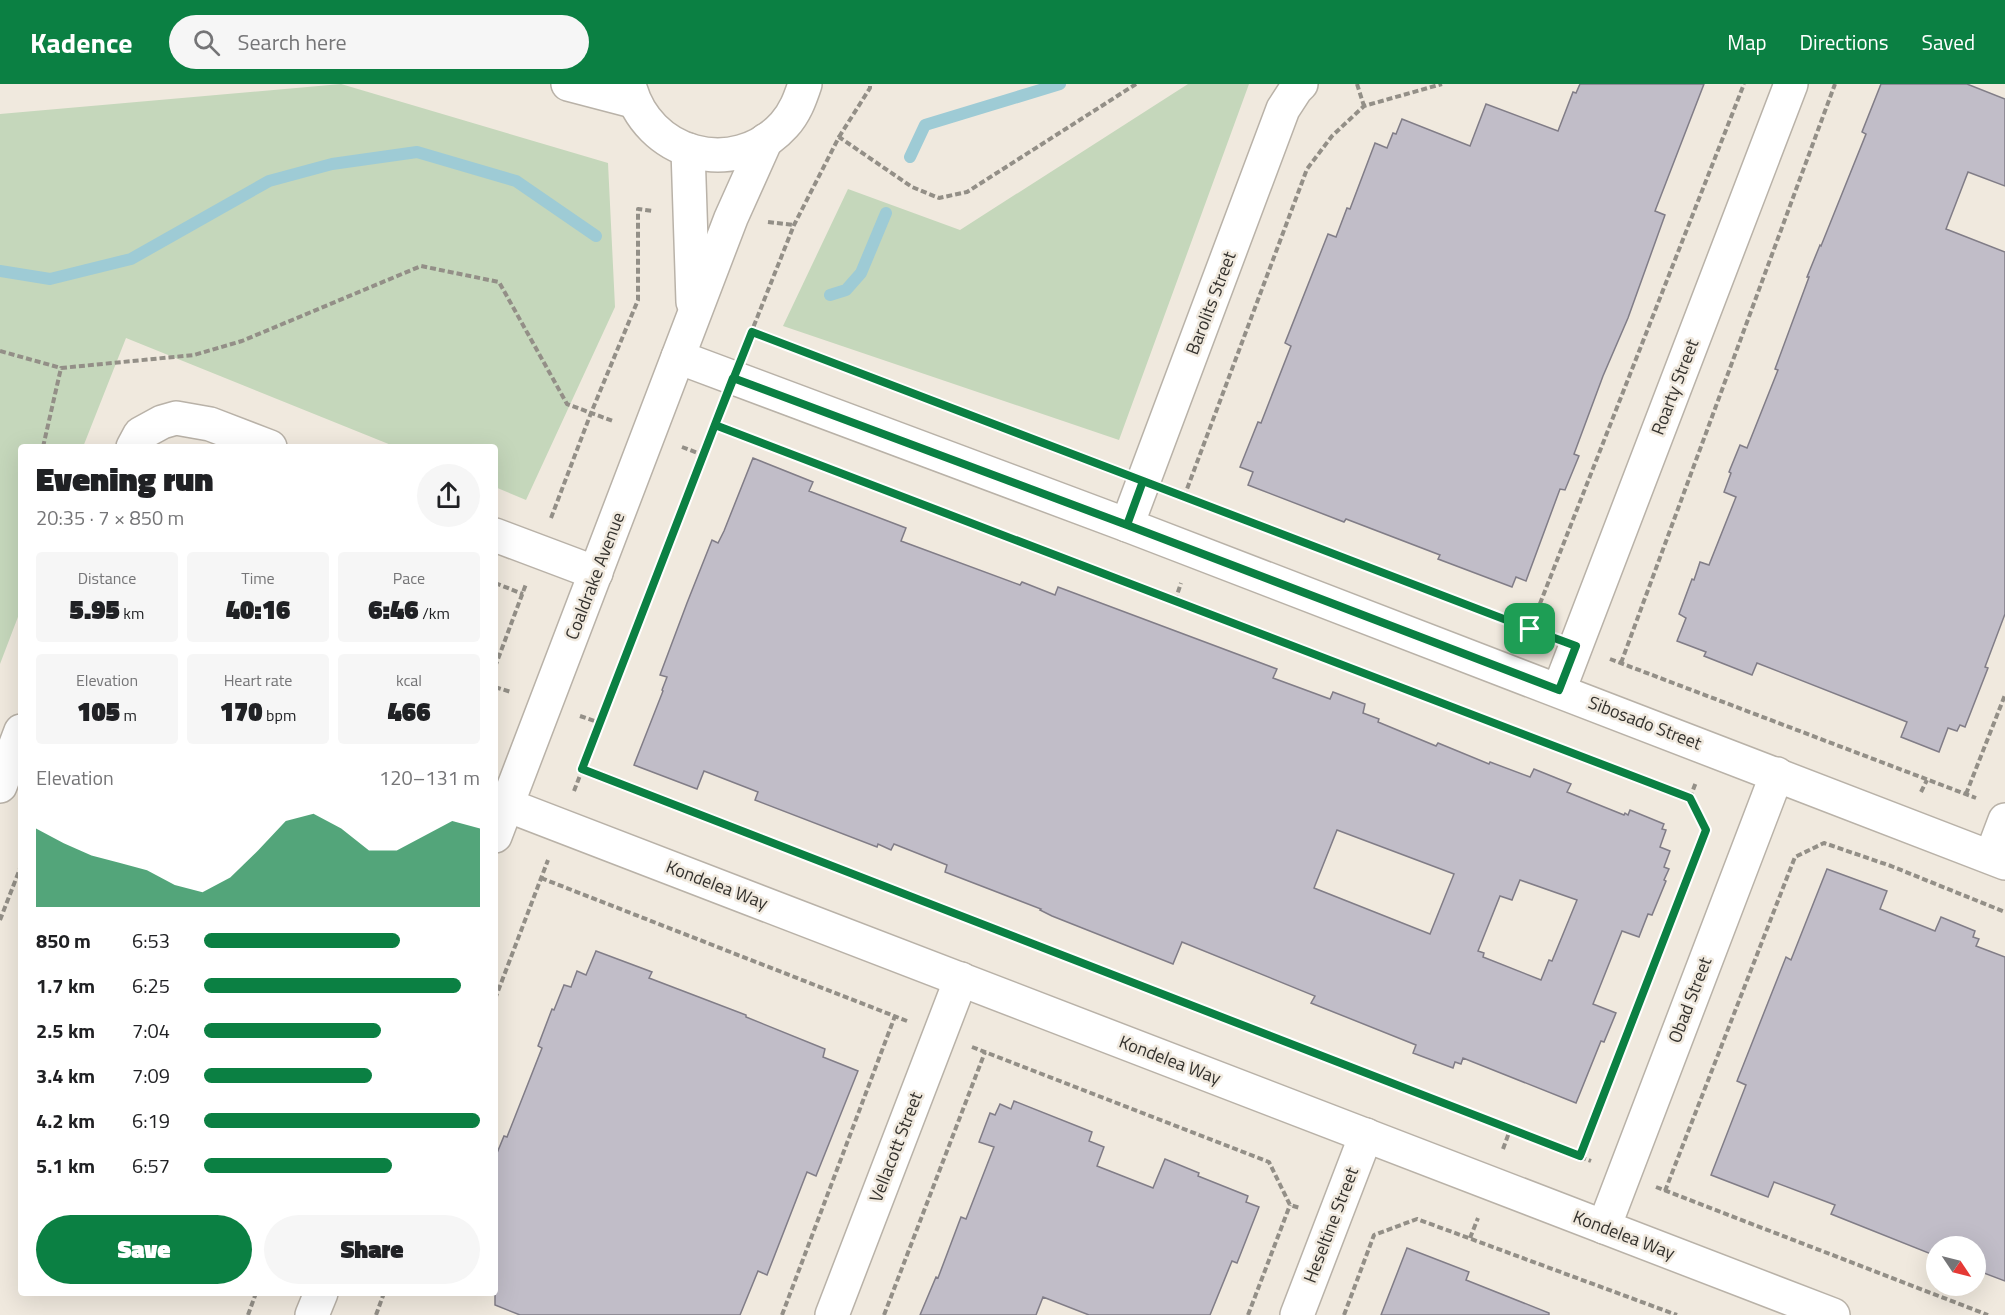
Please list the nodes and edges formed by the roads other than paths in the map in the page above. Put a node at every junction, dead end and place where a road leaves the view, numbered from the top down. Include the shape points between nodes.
1 (568, 84) edge
2 (805, 84) edge
3 (1301, 84) edge
4 (1791, 84) edge
5 (631, 92) edge
6 (766, 140) junction
7 (688, 150) junction
8 (694, 315) junction
9 (678, 357) junction
10 (135, 444) edge
11 (262, 444) edge
12 (1127, 525) junction
13 (498, 535) edge
14 (596, 573) junction
15 (1559, 690) junction
16 (18, 739) edge
17 (1777, 774) junction
18 (0, 786) edge
19 (507, 805) junction
20 (1995, 811) edge
21 (498, 828) edge
22 (1998, 860) edge
23 (961, 979) junction
24 (1366, 1135) junction
25 (1604, 1227) junction
26 (320, 1296) edge
27 (312, 1315) edge
28 (832, 1315) edge
29 (1297, 1315) edge
30 (1833, 1315) edge

1 - 5 street
2 - 6 street via 785,124
3 - 12 street, Barolits Street via 1283,109
4 - 15 street, Roarty Street
5 - 7 street via 647,122 665,139
6 - 7 street via 742,152 715,155
6 - 8 street, Coaldrake Avenue
7 - 8 street, Coaldrake Avenue
8 - 9 street, Coaldrake Avenue
9 - 12 street, Sibosado Street
9 - 14 street, Coaldrake Avenue
10 - 11 street via 140,434 176,418 210,424
12 - 15 street, Sibosado Street
13 - 14 street
14 - 19 street, Coaldrake Avenue
15 - 17 street, Sibosado Street
16 - 18 street
17 - 22 street, Sibosado Street
17 - 25 street, Obad Street
19 - 21 street, Coaldrake Avenue
19 - 23 street, Kondelea Way
20 - 22 street
23 - 24 street, Kondelea Way
23 - 28 street, Vellacott Street
24 - 25 street, Kondelea Way
24 - 29 street, Heseltine Street
25 - 30 street, Kondelea Way
26 - 27 street

